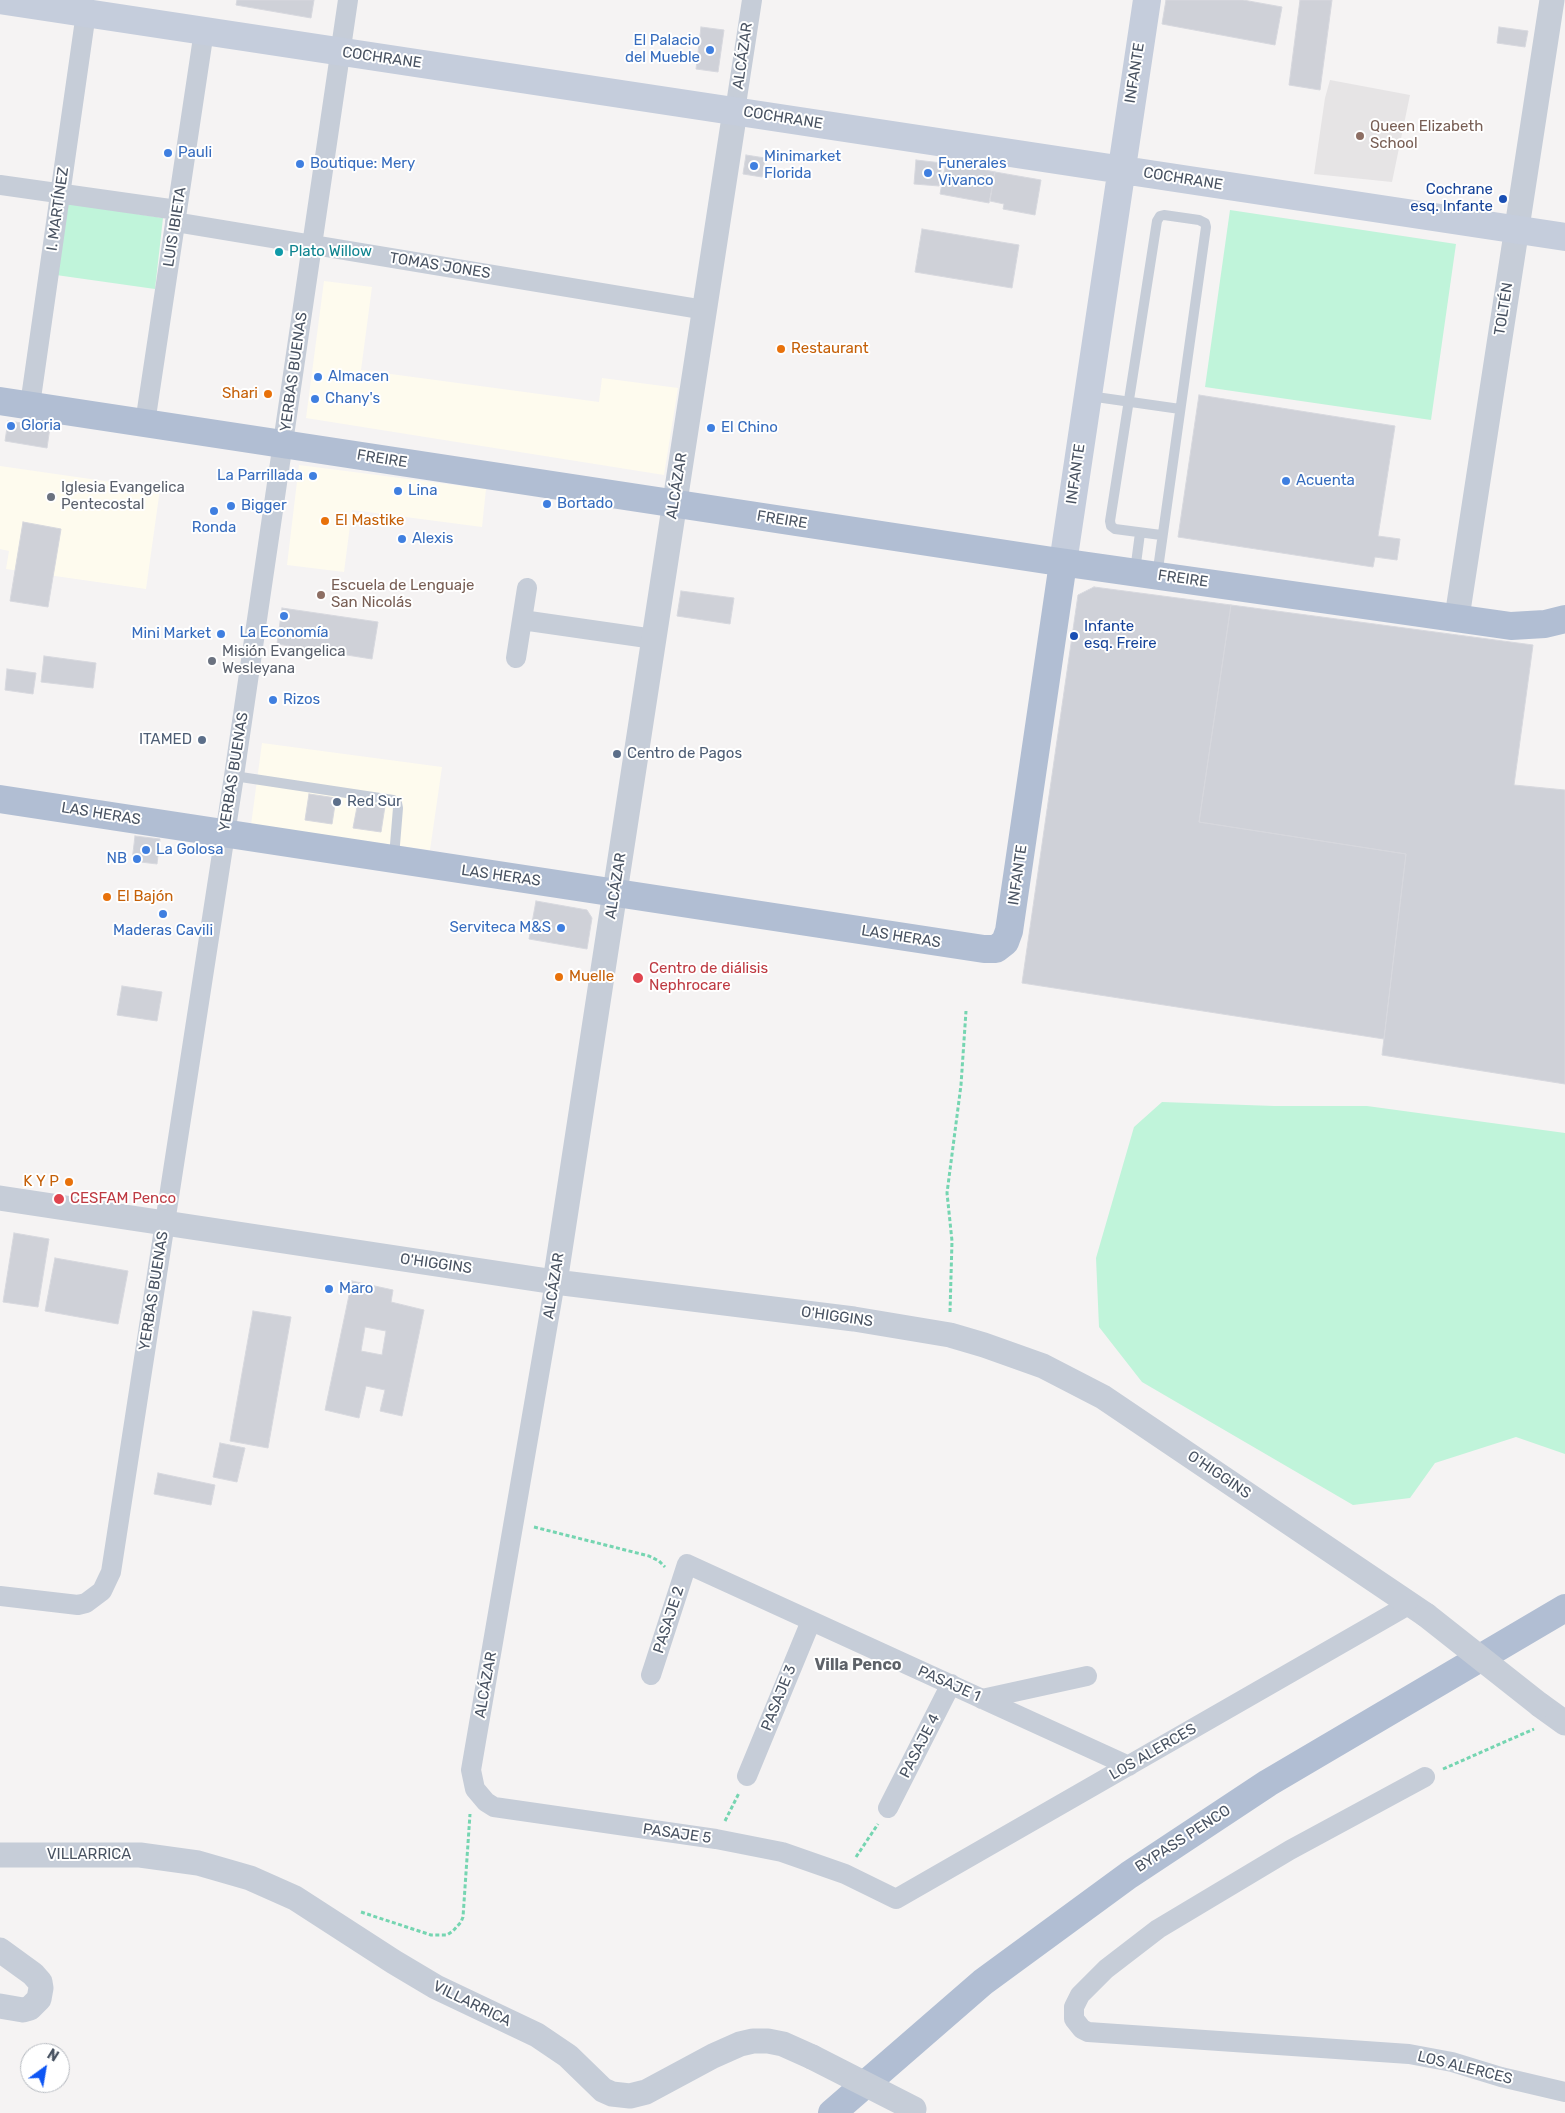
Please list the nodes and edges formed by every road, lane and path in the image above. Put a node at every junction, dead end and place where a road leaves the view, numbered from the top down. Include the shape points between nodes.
1 (0, 0) edge
2 (348, 0) edge
3 (752, 0) edge
4 (1146, 0) edge
5 (1552, 0) edge
6 (86, 14) junction
7 (204, 31) junction
8 (340, 52) junction
9 (735, 111) junction
10 (1120, 169) junction
11 (0, 185) edge
12 (61, 194) junction
13 (176, 216) junction
14 (1516, 230) junction
15 (1565, 237) edge
16 (312, 245) junction
17 (705, 310) junction
18 (1088, 396) junction
19 (0, 401) edge
20 (1129, 402) junction
21 (30, 406) junction
22 (1180, 409) junction
23 (145, 423) junction
24 (284, 444) junction
25 (674, 503) junction
26 (1140, 533) junction
27 (1161, 536) junction
28 (1063, 563) junction
29 (1146, 574) junction
30 (527, 588) dead end
31 (1457, 617) junction
32 (1565, 619) edge
33 (522, 620) junction
34 (654, 639) junction
35 (516, 658) dead end
36 (234, 776) junction
37 (0, 799) edge
38 (224, 833) junction
39 (393, 860) junction
40 (614, 893) junction
41 (1001, 946) joint
42 (966, 1011) dead end
43 (0, 1198) edge
44 (164, 1224) junction
45 (555, 1282) junction
46 (950, 1335) junction
47 (514, 1522) junction
48 (687, 1564) junction
49 (0, 1596) edge
50 (1565, 1608) edge
51 (1418, 1609) junction
52 (810, 1621) junction
53 (651, 1675) dead end
54 (1087, 1676) dead end
55 (951, 1684) junction
56 (982, 1698) junction
57 (1554, 1715) edge
58 (1129, 1766) junction
59 (747, 1776) joint
60 (1425, 1777) joint
61 (473, 1780) junction
62 (888, 1808) joint
63 (716, 1839) junction
64 (0, 1854) edge
65 (845, 1874) junction
66 (896, 1899) joint
67 (359, 1912) dead end
68 (0, 1950) edge
69 (8, 2008) edge
70 (1565, 2092) edge
71 (919, 2111) edge
72 (832, 2113) edge

1 - 6 main road, COCHRANE
2 - 8 street, YERBAS BUENAS
3 - 9 street, ALCÁZAR
4 - 10 main road, INFANTE
5 - 14 street, TOLTÉN
6 - 7 main road, COCHRANE
6 - 12 street, I. MARTÍNEZ
7 - 8 main road, COCHRANE
7 - 13 street, LUIS IBIETA
8 - 9 main road, COCHRANE
8 - 16 street, YERBAS BUENAS
9 - 10 main road, COCHRANE
9 - 17 street, ALCÁZAR
10 - 14 main road, COCHRANE
10 - 18 main road, INFANTE
11 - 12 street, TOMAS JONES
12 - 13 street, TOMAS JONES
12 - 21 street, I. MARTÍNEZ
13 - 16 street, TOMAS JONES
13 - 23 street, LUIS IBIETA
14 - 15 main road, COCHRANE
14 - 31 street, TOLTÉN
16 - 17 street, TOMAS JONES
16 - 24 street, YERBAS BUENAS
17 - 25 street, ALCÁZAR
18 - 20 lane
18 - 28 main road, INFANTE
19 - 21 main road, FREIRE
20 - 22 lane
20 - 22 lane via 1157,221 1164,215 1199,220 1206,227
20 - 26 lane via 1110,521 1116,529
21 - 23 main road, FREIRE
22 - 27 lane
23 - 24 main road, FREIRE
24 - 25 main road, FREIRE
24 - 36 street, YERBAS BUENAS
25 - 28 main road, FREIRE
25 - 34 street, ALCÁZAR
26 - 27 lane
26 - 29 lane
27 - 29 lane
28 - 29 main road, FREIRE
28 - 41 main road, INFANTE via 1009,931
29 - 31 main road, FREIRE
30 - 33 street
31 - 32 main road, FREIRE via 1520,626
33 - 34 street
33 - 35 street
34 - 40 street, ALCÁZAR
36 - 38 street, YERBAS BUENAS
36 - 39 lane via 393,800 398,808
37 - 38 main road, LAS HERAS
38 - 39 main road, LAS HERAS
38 - 44 street, YERBAS BUENAS
39 - 40 main road, LAS HERAS
40 - 41 main road, LAS HERAS via 984,949
40 - 45 street, ALCÁZAR
42 - 46 path via 947,1193 952,1241
43 - 44 street, O'HIGGINS
44 - 45 street, O'HIGGINS
44 - 49 street, YERBAS BUENAS via 108,1582 95,1598 78,1605
45 - 46 street, O'HIGGINS via 854,1319
45 - 47 street, ALCÁZAR
46 - 51 street, O'HIGGINS via 1043,1366 1103,1397
47 - 48 path via 649,1556 673,1571
47 - 61 street, ALCÁZAR
48 - 52 street, PASAJE 1
48 - 53 street, PASAJE 2
50 - 72 main road, BYPASS PENCO via 1268,1783 1129,1875 983,1982
51 - 57 street, O'HIGGINS, bridge
51 - 58 street, LOS ALERCES
52 - 55 street, PASAJE 1
52 - 59 street, PASAJE 3
54 - 56 street
55 - 56 street, PASAJE 1
55 - 62 street, PASAJE 4
56 - 58 street, PASAJE 1
57 - 60 path
58 - 66 street, LOS ALERCES
59 - 63 path
60 - 70 street, LOS ALERCES via 1281,1855 1129,1949 1080,1995 1074,2007 1074,2020 1082,2029 1095,2032 1409,2054
61 - 63 street, PASAJE 5 via 486,1802 502,1810
61 - 67 path via 463,1917 458,1927 447,1935 438,1936
62 - 65 path
63 - 65 street, PASAJE 5 via 782,1852
64 - 71 street, VILLARRICA, bridge via 140,1855 198,1863 250,1878 295,1898 436,1986 537,2035 568,2056 612,2094 630,2096 646,2092 740,2044 768,2041 812,2056
65 - 66 street, PASAJE 5
68 - 69 street via 40,1982 41,1993 30,2008

